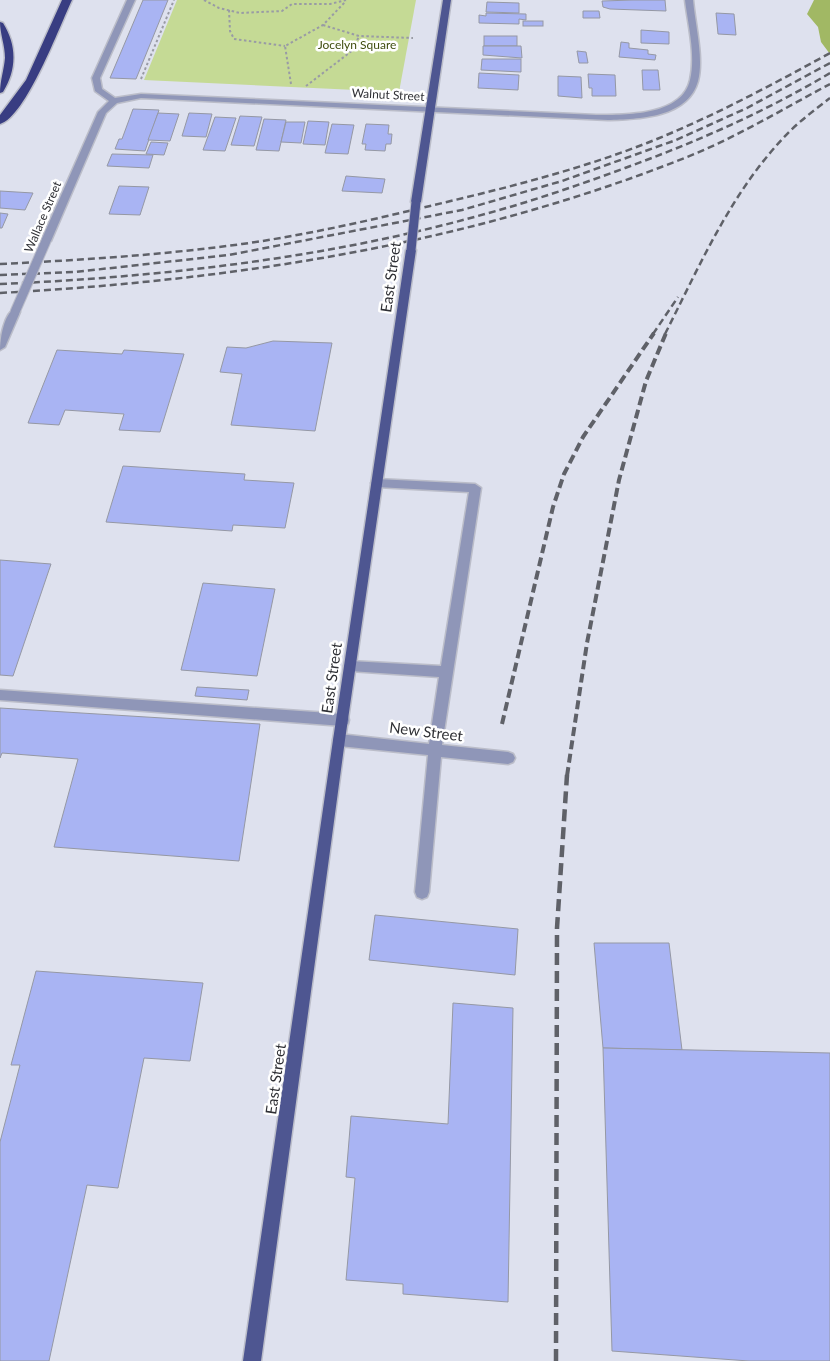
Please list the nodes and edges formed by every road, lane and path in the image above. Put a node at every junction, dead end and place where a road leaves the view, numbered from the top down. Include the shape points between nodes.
1 (67, 0) edge
2 (130, 0) edge
3 (174, 0) edge
4 (204, 0) edge
5 (447, 0) edge
6 (689, 0) edge
7 (229, 10) junction
8 (0, 25) edge
9 (323, 25) junction
10 (359, 36) junction
11 (413, 38) dead end
12 (285, 46) junction
13 (140, 82) dead end
14 (293, 86) dead end
15 (0, 90) edge
16 (301, 90) dead end
17 (114, 101) junction
18 (431, 110) junction
19 (0, 121) edge
20 (0, 347) edge
21 (377, 482) junction
22 (350, 666) junction
23 (446, 672) junction
24 (0, 696) edge
25 (342, 720) junction
26 (339, 740) junction
27 (434, 750) junction
28 (508, 758) dead end
29 (422, 892) dead end
30 (252, 1361) edge

1 - 19 highway via 25,89
2 - 17 street via 96,78 98,91
3 - 13 path
4 - 7 path
5 - 18 main road, East Street
6 - 18 street, Walnut Street via 694,83 682,99 661,111 619,118
7 - 9 path via 240,13 282,11 292,4 330,4 346,0
7 - 12 path via 230,31 234,39
8 - 15 highway via 10,53 8,73
9 - 10 path
9 - 12 path
10 - 11 path
10 - 16 path via 354,50
12 - 14 path
17 - 18 street, Walnut Street via 141,96
17 - 20 street, Wallace Street, bridge via 102,112
18 - 21 main road, East Street, bridge
21 - 22 main road, East Street
21 - 23 street via 475,488
22 - 23 street
22 - 25 main road, East Street
23 - 27 street
24 - 25 street
25 - 26 main road, East Street
26 - 27 street, New Street
26 - 30 main road, East Street
27 - 28 street, New Street
27 - 29 street

